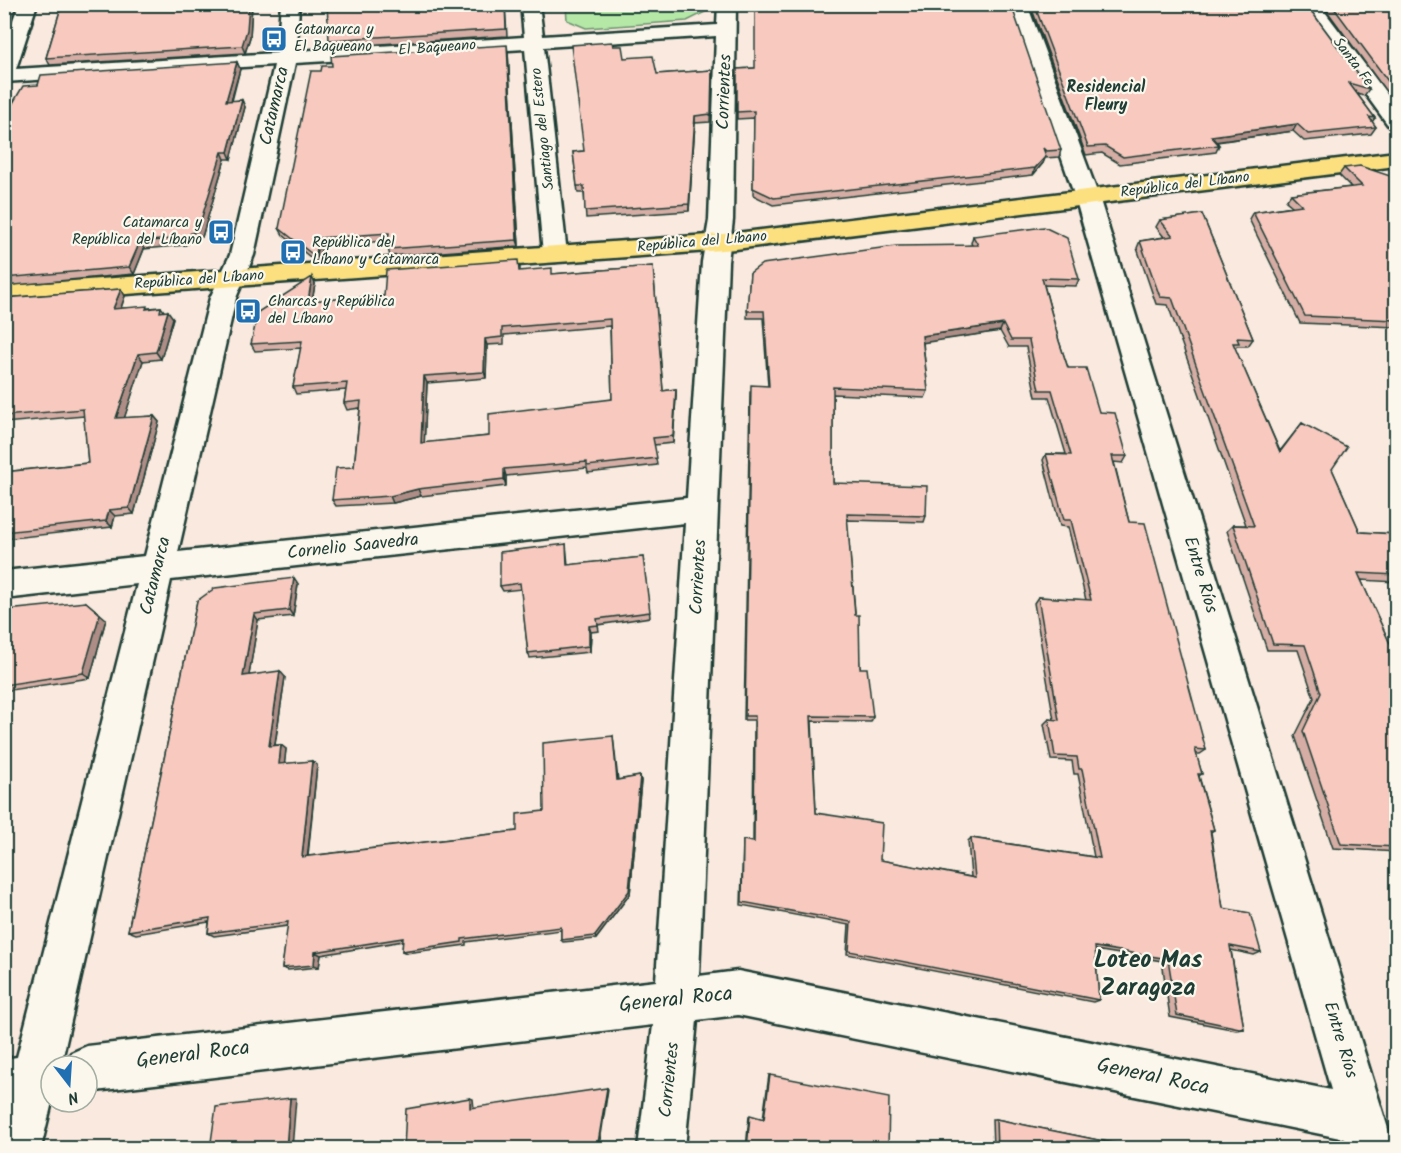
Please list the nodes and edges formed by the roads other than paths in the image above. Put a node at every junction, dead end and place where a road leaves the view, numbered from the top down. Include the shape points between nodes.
1 (28, 4) edge
2 (290, 4) edge
3 (531, 4) edge
4 (1018, 4) edge
5 (1309, 4) edge
6 (727, 17) edge
7 (534, 42) junction
8 (286, 58) junction
9 (4, 75) edge
10 (1396, 120) edge
11 (1396, 159) edge
12 (1087, 198) junction
13 (718, 242) junction
14 (555, 254) junction
15 (231, 278) junction
16 (4, 295) edge
17 (702, 509) junction
18 (158, 568) junction
19 (4, 585) edge
20 (676, 999) junction
21 (99, 1068) edge
22 (30, 1078) edge
23 (1367, 1134) edge
24 (18, 1149) edge
25 (662, 1149) edge

1 - 9 street
2 - 8 street, Catamarca
3 - 7 street, Santiago del Estero
4 - 12 street, Entre Ríos
5 - 10 street, Santa Fe
6 - 7 street, El Baqueano
6 - 13 street, Corrientes
7 - 8 street, El Baqueano
7 - 14 street, Santiago del Estero
8 - 9 street, El Baqueano
8 - 15 street, Catamarca via 242,255
11 - 12 main road, República del Líbano
12 - 13 main road, República del Líbano
12 - 23 street, Entre Ríos
13 - 14 main road, República del Líbano
13 - 17 street, Corrientes
14 - 15 main road, República del Líbano
15 - 16 main road, República del Líbano
15 - 18 street, Catamarca
17 - 18 street, Cornelio Saavedra
17 - 20 street, Corrientes
18 - 19 street, Cornelio Saavedra
18 - 22 street, Catamarca
20 - 21 street, General Roca
20 - 23 street, General Roca via 738,993
20 - 25 street, Corrientes
22 - 24 street, Catamarca

